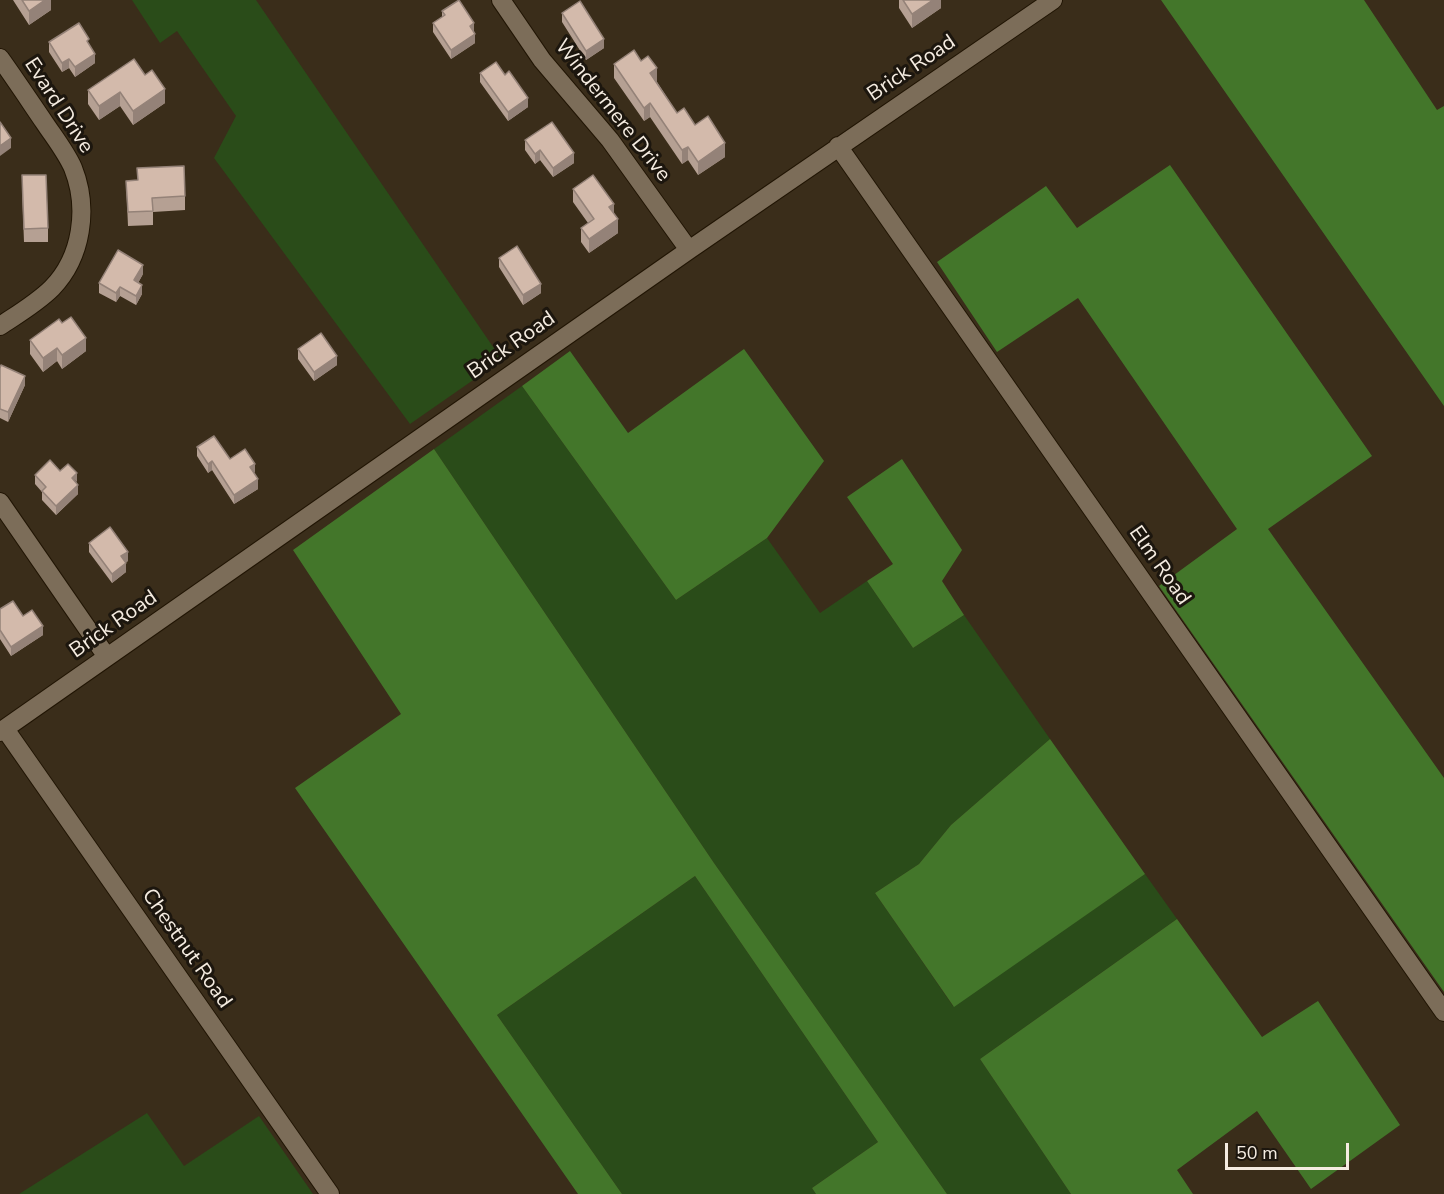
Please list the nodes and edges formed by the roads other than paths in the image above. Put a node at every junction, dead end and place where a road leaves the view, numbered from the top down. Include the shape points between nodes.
1 (501, 0) edge
2 (1053, 0) edge
3 (0, 58) edge
4 (838, 146) junction
5 (689, 250) junction
6 (0, 326) edge
7 (0, 502) edge
8 (107, 657) junction
9 (2, 730) edge
10 (1444, 1012) edge
11 (330, 1194) edge

1 - 5 street, Windermere Drive via 542,60 610,140
2 - 4 street, Brick Road
3 - 6 street, Evard Drive via 68,158 79,191 81,228 75,250 52,287
4 - 5 street, Brick Road
4 - 10 street, Elm Road
5 - 8 street, Brick Road
7 - 8 street
8 - 9 street, Brick Road
9 - 11 street, Chestnut Road

